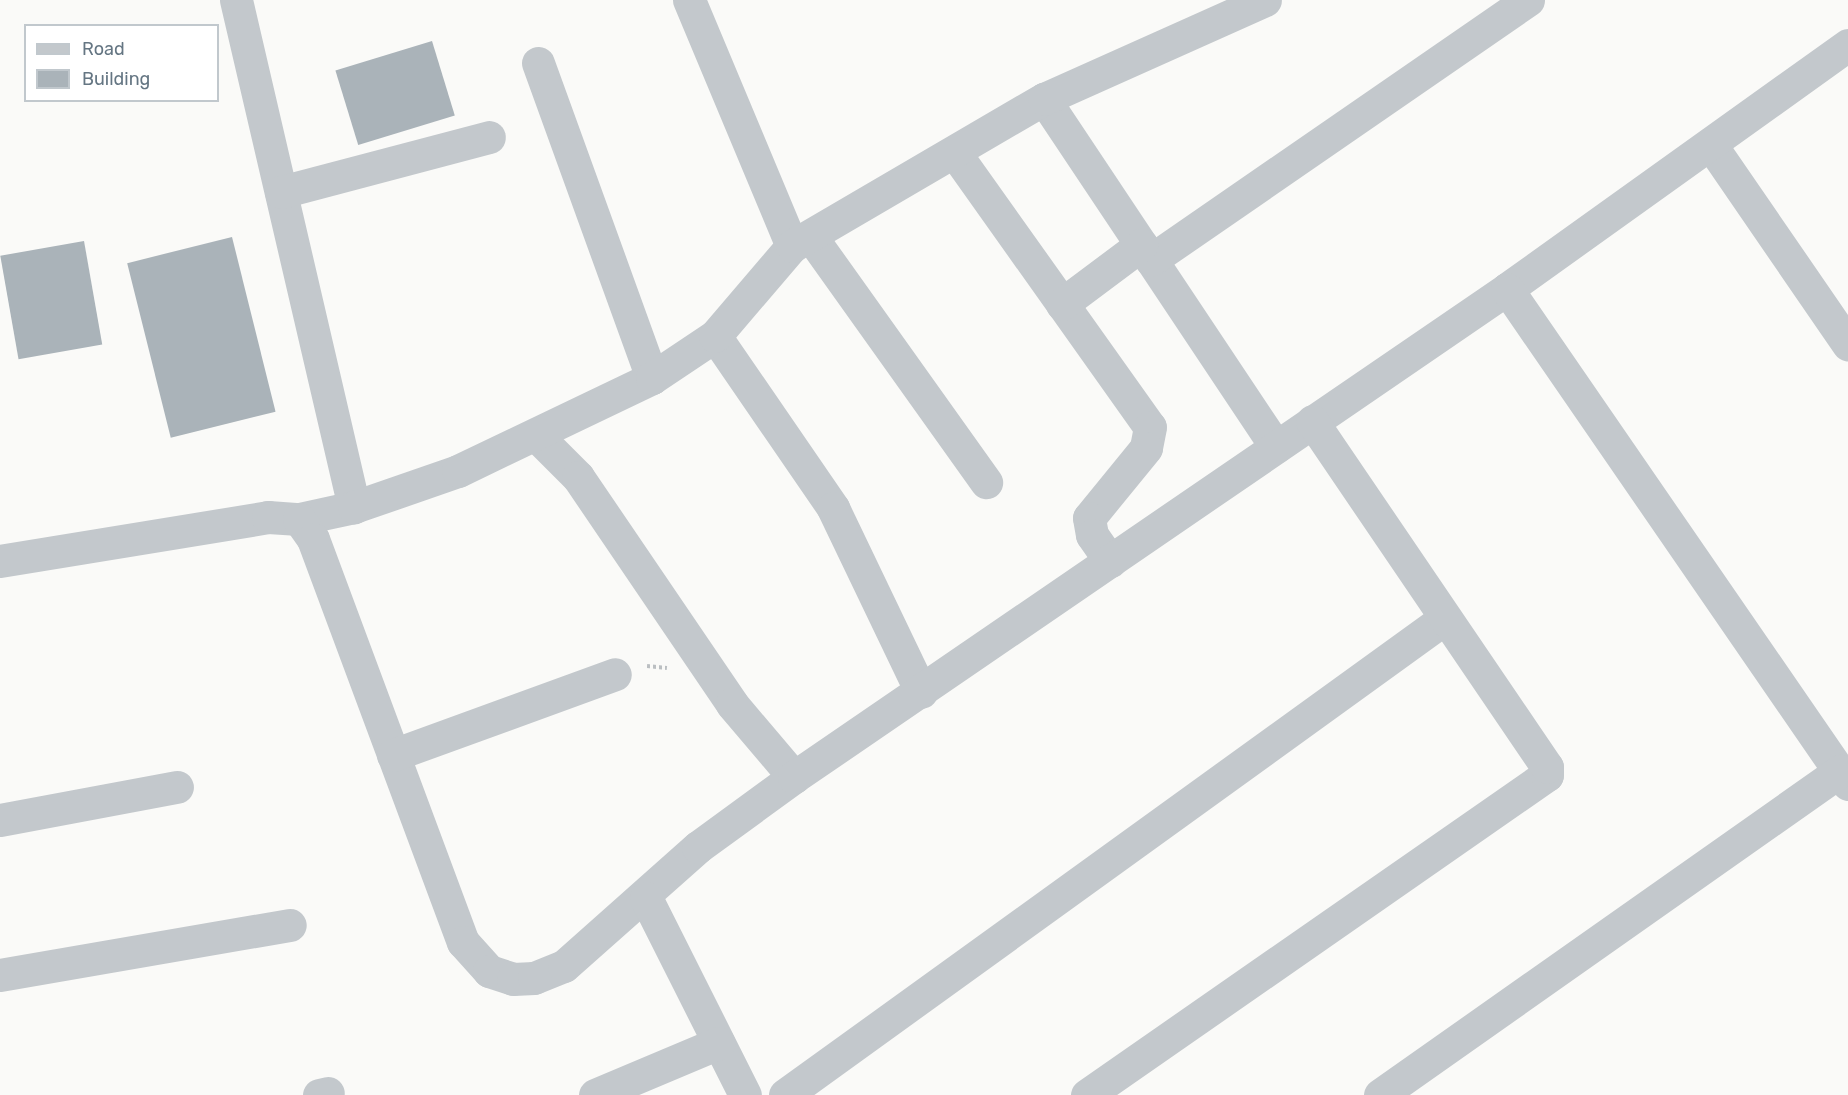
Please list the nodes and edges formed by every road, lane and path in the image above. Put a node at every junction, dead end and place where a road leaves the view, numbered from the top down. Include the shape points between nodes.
1 (236, 0) edge
2 (689, 0) edge
3 (1265, 0) edge
4 (1528, 0) edge
5 (1848, 45) edge
6 (538, 63) dead end
7 (1044, 99) junction
8 (489, 137) dead end
9 (1711, 145) junction
10 (955, 153) junction
11 (281, 192) junction
12 (802, 242) junction
13 (1146, 253) junction
14 (1507, 289) junction
15 (1062, 304) junction
16 (715, 336) junction
17 (1848, 344) edge
18 (652, 378) junction
19 (1312, 422) junction
20 (537, 436) junction
21 (1276, 447) junction
22 (986, 482) dead end
23 (354, 507) junction
24 (299, 519) junction
25 (0, 561) edge
26 (1110, 561) junction
27 (1444, 619) junction
28 (615, 674) joint
29 (715, 678) junction
30 (921, 692) junction
31 (393, 755) junction
32 (794, 777) junction
33 (1844, 778) edge
34 (177, 787) dead end
35 (0, 820) edge
36 (646, 898) junction
37 (290, 925) dead end
38 (0, 975) edge
39 (719, 1043) junction
40 (595, 1095) edge
41 (745, 1095) edge
42 (785, 1095) edge
43 (1087, 1095) edge
44 (1380, 1095) edge

1 - 11 street
2 - 12 street
3 - 7 street
4 - 13 street
5 - 9 street
6 - 18 street
7 - 10 street
7 - 13 street
8 - 11 street
9 - 14 street
9 - 17 street
10 - 12 street
10 - 15 street
11 - 23 street
12 - 16 street
12 - 22 street
13 - 15 street
13 - 21 street
14 - 19 street
14 - 33 street
15 - 26 street via 1150,427 1146,448 1089,518 1092,535
16 - 18 street
16 - 30 street via 833,508
18 - 20 street
19 - 21 street
19 - 27 street
20 - 23 street
20 - 29 street via 578,477
21 - 26 street
23 - 24 street
24 - 25 street via 268,517
24 - 31 street via 313,539
26 - 30 street
27 - 42 street
27 - 43 street via 1547,767 1541,782
28 - 29 path via 640,666
28 - 31 street
29 - 32 street
30 - 32 street
31 - 36 street via 463,942 489,971 513,979 534,978 564,966
32 - 36 street via 698,847
33 - 44 street
34 - 35 street
36 - 39 street
37 - 38 street
39 - 40 street
39 - 41 street

